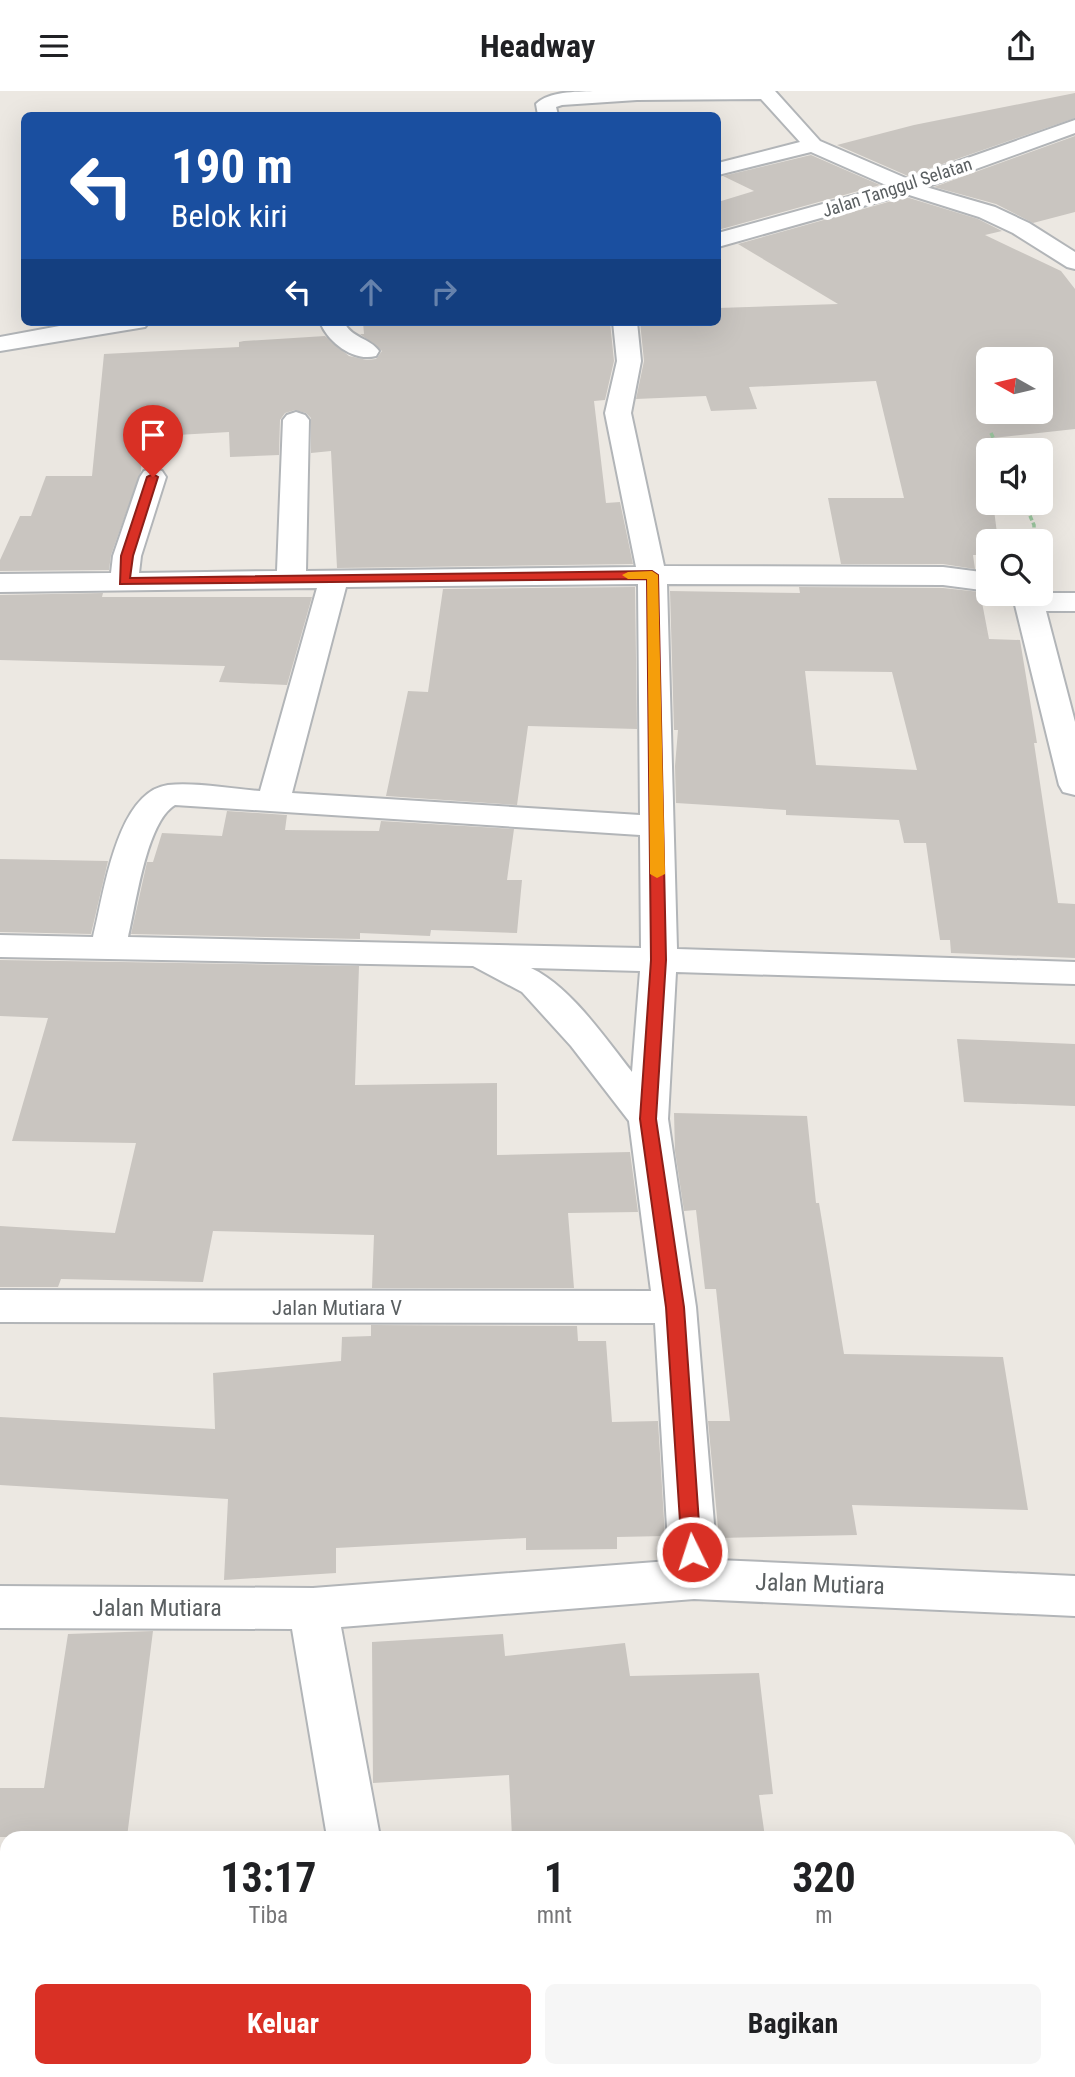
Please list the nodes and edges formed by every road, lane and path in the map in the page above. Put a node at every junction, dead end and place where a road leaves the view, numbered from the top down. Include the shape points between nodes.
1 (764, 92) edge
2 (631, 93) edge
3 (547, 112) edge
4 (1075, 126) edge
5 (813, 145) junction
6 (721, 168) edge
7 (979, 188) dead end
8 (920, 197) junction
9 (721, 239) edge
10 (1075, 262) edge
11 (21, 318) edge
12 (0, 322) edge
13 (92, 326) edge
14 (333, 326) edge
15 (625, 326) edge
16 (0, 344) edge
17 (367, 351) dead end
18 (296, 420) dead end
19 (991, 433) dead end
20 (993, 438) edge
21 (153, 477) dead end
22 (652, 575) junction
23 (291, 580) junction
24 (334, 580) junction
25 (976, 580) edge
26 (124, 581) junction
27 (0, 583) edge
28 (1053, 600) edge
29 (1075, 602) edge
30 (1025, 606) edge
31 (1071, 754) edge
32 (1075, 785) edge
33 (273, 802) junction
34 (657, 826) junction
35 (0, 946) edge
36 (108, 948) junction
37 (476, 955) junction
38 (659, 960) junction
39 (1075, 974) edge
40 (648, 1119) junction
41 (0, 1306) edge
42 (675, 1307) junction
43 (694, 1579) junction
44 (1075, 1597) edge
45 (0, 1607) edge
46 (313, 1609) junction
47 (353, 1831) edge

1 - 2 street
1 - 5 street
2 - 3 street via 559,99 546,104
4 - 8 street, Jalan Tanggul Selatan
5 - 6 street
5 - 8 street
7 - 8 street, Jalan Tanggul Selatan
8 - 9 street, Jalan Tanggul Selatan
8 - 10 street via 987,212
11 - 12 street
13 - 16 street
14 - 17 street via 345,340
15 - 22 street via 629,361 618,413
18 - 23 street
19 - 20 path
21 - 26 street via 127,556
22 - 24 street
22 - 25 street via 943,576
22 - 34 street
23 - 24 street
23 - 26 street
24 - 33 street
26 - 27 street
28 - 29 street
30 - 31 street
31 - 32 street
33 - 34 street
33 - 36 street via 169,795 153,804 136,835
34 - 38 street
35 - 36 street
36 - 37 street
37 - 38 street
37 - 40 street via 535,984 584,1037
38 - 39 street
38 - 40 street
40 - 42 street
41 - 42 street, Jalan Mutiara V
42 - 43 street
43 - 44 street, Jalan Mutiara
43 - 46 street, Jalan Mutiara
45 - 46 street, Jalan Mutiara
46 - 47 street

